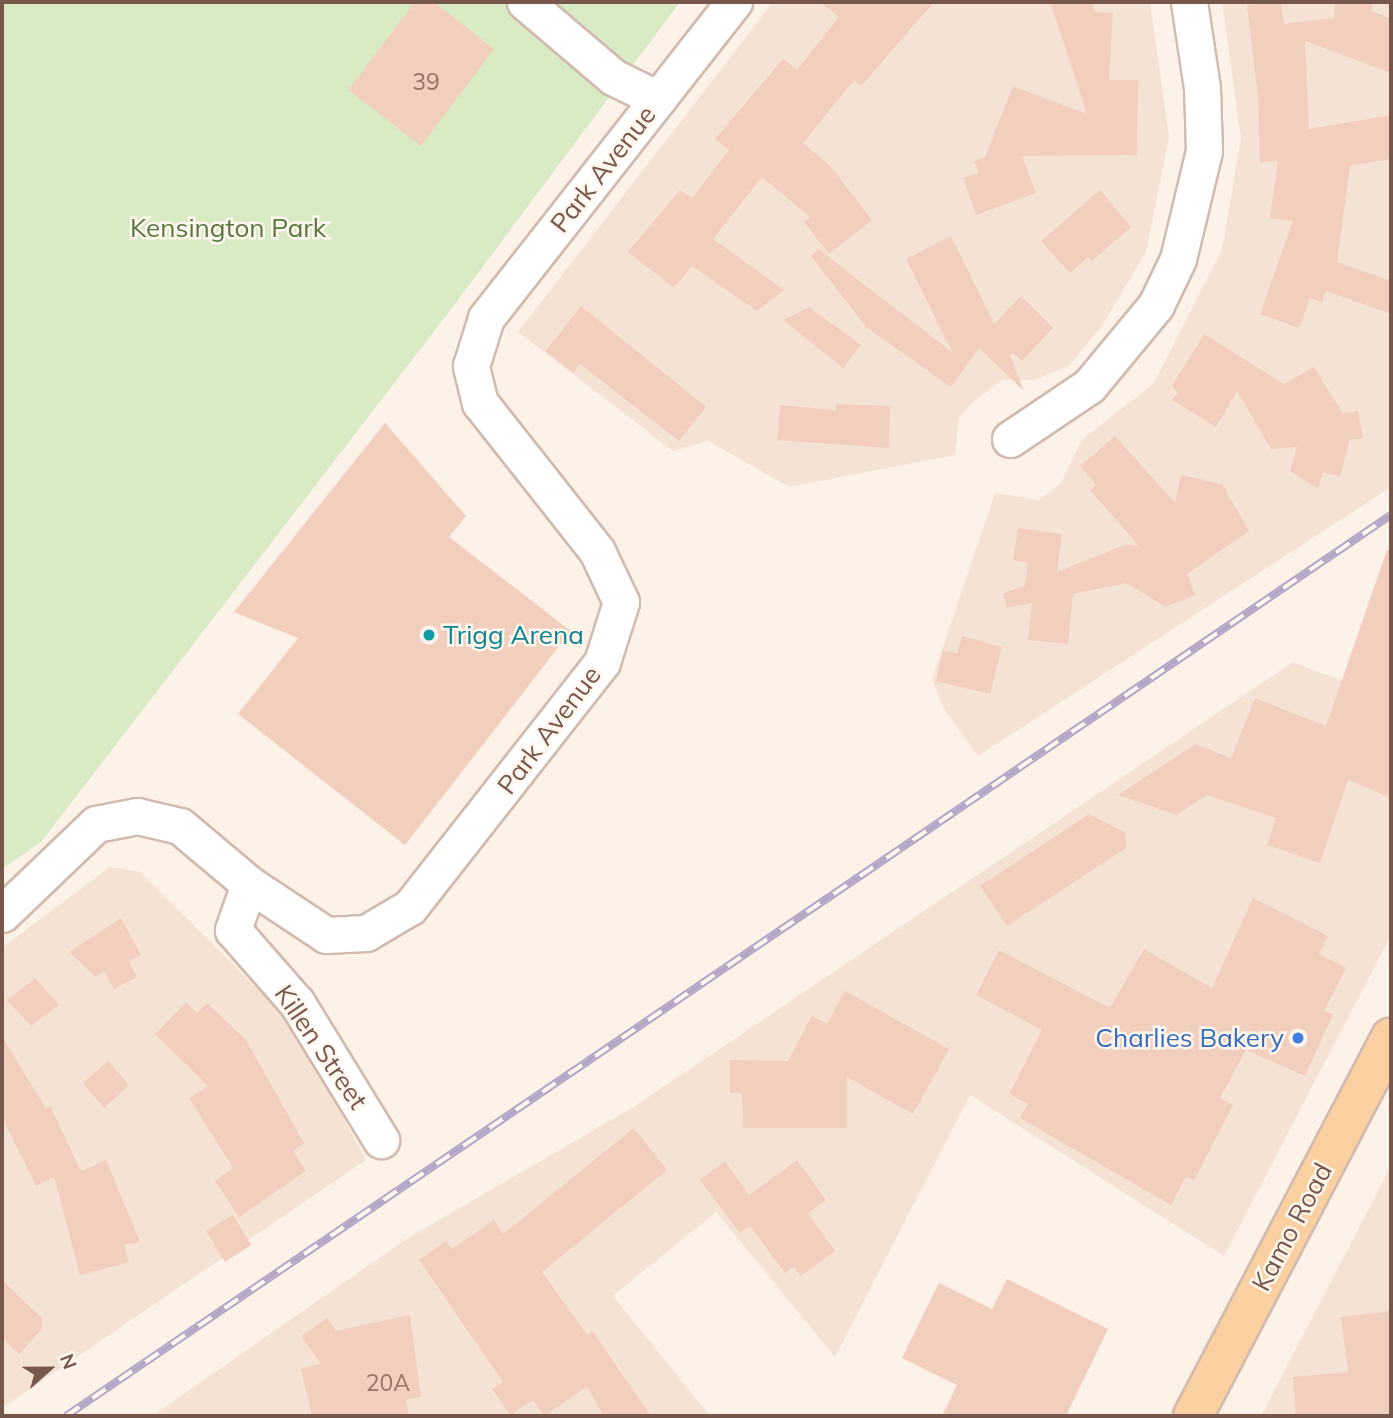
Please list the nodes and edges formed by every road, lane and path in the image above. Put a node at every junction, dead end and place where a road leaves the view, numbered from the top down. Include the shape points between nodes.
1 (525, 2) edge
2 (733, 2) edge
3 (1189, 2) edge
4 (658, 99) junction
5 (1010, 439) dead end
6 (249, 884) junction
7 (2, 914) edge
8 (1391, 1038) edge
9 (381, 1140) dead end
10 (1193, 1416) edge

1 - 4 street via 613,77
2 - 4 street, Park Avenue
3 - 5 street via 1202,88 1204,151 1178,259 1156,305 1089,386
4 - 6 street, Park Avenue via 486,318 471,366 480,403 597,551 621,602 602,662 410,907 366,933 326,935
6 - 7 street, Park Avenue via 180,826 137,816 96,824
6 - 9 street, Killen Street via 233,930 297,1003
8 - 10 main road, Kamo Road

